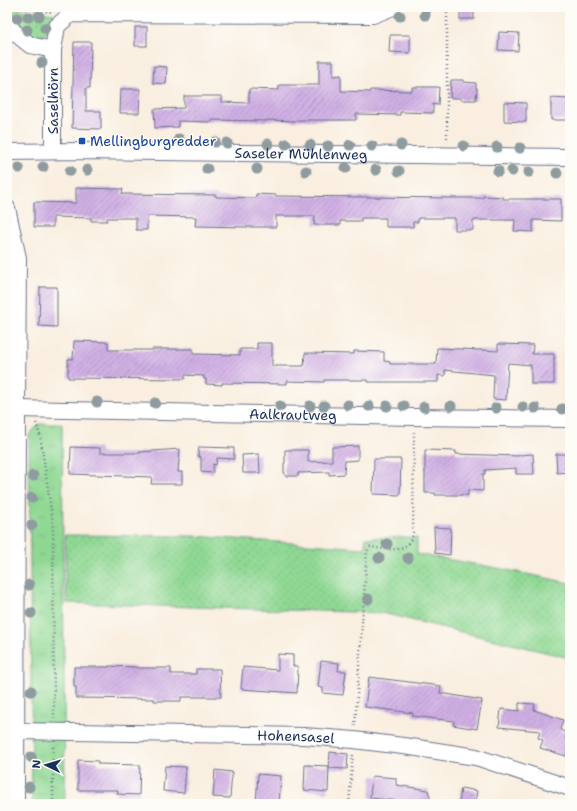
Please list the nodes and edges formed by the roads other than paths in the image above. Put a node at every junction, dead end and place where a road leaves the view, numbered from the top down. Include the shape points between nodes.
1 (393, 7) edge
2 (7, 22) edge
3 (53, 50) junction
4 (53, 151) junction
5 (7, 152) edge
6 (570, 158) edge
7 (7, 208) edge
8 (24, 409) junction
9 (570, 419) edge
10 (16, 731) junction
11 (570, 788) edge
12 (16, 804) edge

1 - 3 street, Saselhörn via 373,15 71,14 57,26
2 - 3 street, Saselhörn via 14,32 30,45
3 - 4 street, Saselhörn
4 - 5 street, Saseler Mühlenweg
4 - 6 street, Saseler Mühlenweg
7 - 8 street via 18,258
8 - 9 street, Aalkrautweg
8 - 10 street
10 - 11 street, Hohensasel via 304,736 354,740 476,757
10 - 12 street

